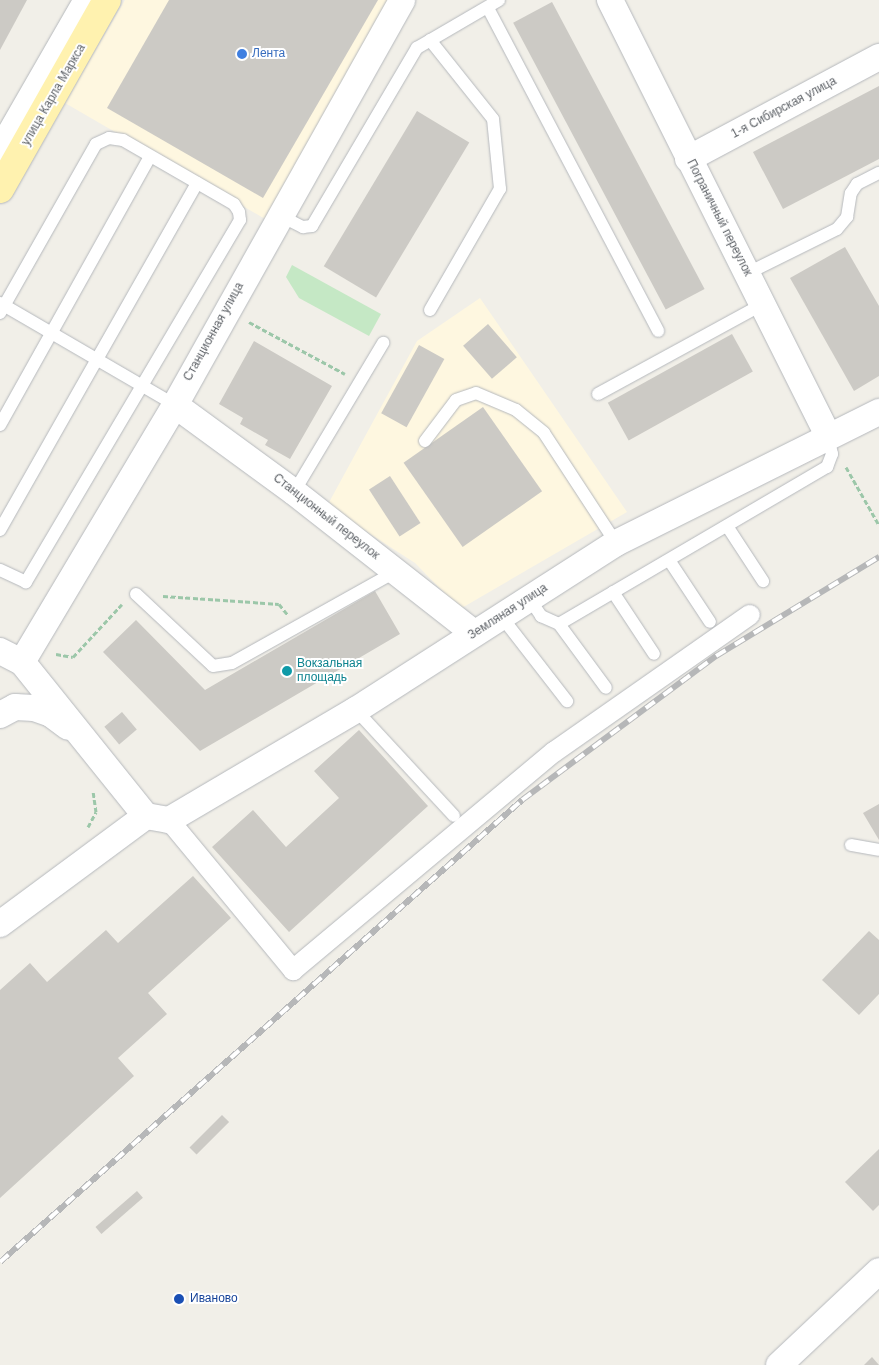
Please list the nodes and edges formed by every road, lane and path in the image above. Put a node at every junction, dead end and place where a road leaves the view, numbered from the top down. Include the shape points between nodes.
1 (87, 0) edge
2 (107, 0) edge
3 (402, 0) edge
4 (610, 0) edge
5 (493, 4) edge
6 (430, 40) junction
7 (879, 57) edge
8 (0, 151) edge
9 (150, 157) junction
10 (688, 159) junction
11 (879, 173) edge
12 (197, 183) junction
13 (0, 189) edge
14 (279, 215) junction
15 (748, 273) junction
16 (762, 304) junction
17 (1, 307) edge
18 (430, 310) dead end
19 (249, 322) dead end
20 (658, 331) dead end
21 (52, 334) junction
22 (383, 343) dead end
23 (95, 359) junction
24 (360, 382) junction
25 (143, 386) junction
26 (598, 394) dead end
27 (175, 405) junction
28 (879, 412) edge
29 (0, 425) edge
30 (828, 436) junction
31 (425, 441) dead end
32 (860, 490) dead end
33 (294, 492) junction
34 (879, 525) edge
35 (727, 526) junction
36 (0, 530) edge
37 (616, 543) junction
38 (669, 560) junction
39 (0, 570) edge
40 (395, 572) junction
41 (764, 582) dead end
42 (614, 592) junction
43 (136, 594) dead end
44 (529, 598) junction
45 (750, 615) dead end
46 (501, 616) junction
47 (710, 622) dead end
48 (559, 624) junction
49 (474, 633) junction
50 (654, 654) dead end
51 (11, 656) edge
52 (606, 688) dead end
53 (568, 701) dead end
54 (0, 710) edge
55 (356, 710) junction
56 (0, 716) edge
57 (96, 750) junction
58 (91, 782) dead end
59 (454, 816) dead end
60 (158, 818) junction
61 (83, 834) dead end
62 (851, 845) dead end
63 (879, 850) edge
64 (0, 924) edge
65 (879, 1270) edge
66 (779, 1365) edge

1 - 8 street, улица Карла Маркса
2 - 13 main road, улица Карла Маркса
3 - 14 street, Станционная улица
4 - 10 street, Пограничный переулок
5 - 6 lane
5 - 20 lane
6 - 14 lane via 417,48 320,218 312,226 303,227
6 - 18 lane via 493,119 500,188
7 - 10 street, 1-я Сибирская улица
9 - 12 lane
9 - 17 lane via 123,140 109,138 96,144
9 - 21 lane
10 - 15 street, Пограничный переулок
11 - 15 lane via 857,184 851,194 847,217 837,229
12 - 23 lane
12 - 25 lane via 234,204 240,220
14 - 27 street, Станционная улица
15 - 16 street, Пограничный переулок
16 - 26 lane
16 - 30 street, Пограничный переулок
17 - 21 lane
19 - 24 path
21 - 23 lane
21 - 29 lane
22 - 24 lane
23 - 25 lane
23 - 36 lane
24 - 33 lane
25 - 27 lane
25 - 39 lane via 26,582
27 - 33 street, Станционный переулок
27 - 51 street, Станционная улица
28 - 30 street, Земляная улица
30 - 35 lane via 832,454 827,467
30 - 37 street, Земляная улица
31 - 37 lane via 456,400 476,393 516,410 544,433
32 - 34 path
33 - 40 street, Станционный переулок
35 - 38 lane
35 - 41 lane
37 - 44 street, Земляная улица
38 - 42 lane
38 - 47 lane
40 - 43 lane via 232,663 212,666
40 - 49 street, Станционный переулок
42 - 48 lane
42 - 50 lane
44 - 46 street, Земляная улица
44 - 48 lane via 540,616
45 - 60 street via 554,752 293,970
46 - 49 street, Земляная улица
46 - 53 lane
48 - 52 lane
49 - 55 street, Земляная улица
51 - 57 street
54 - 56 street
55 - 59 lane
55 - 60 street, Земляная улица
56 - 57 street via 16,707 51,714
57 - 60 street
58 - 61 path via 96,812
60 - 64 street
62 - 63 lane
65 - 66 street

